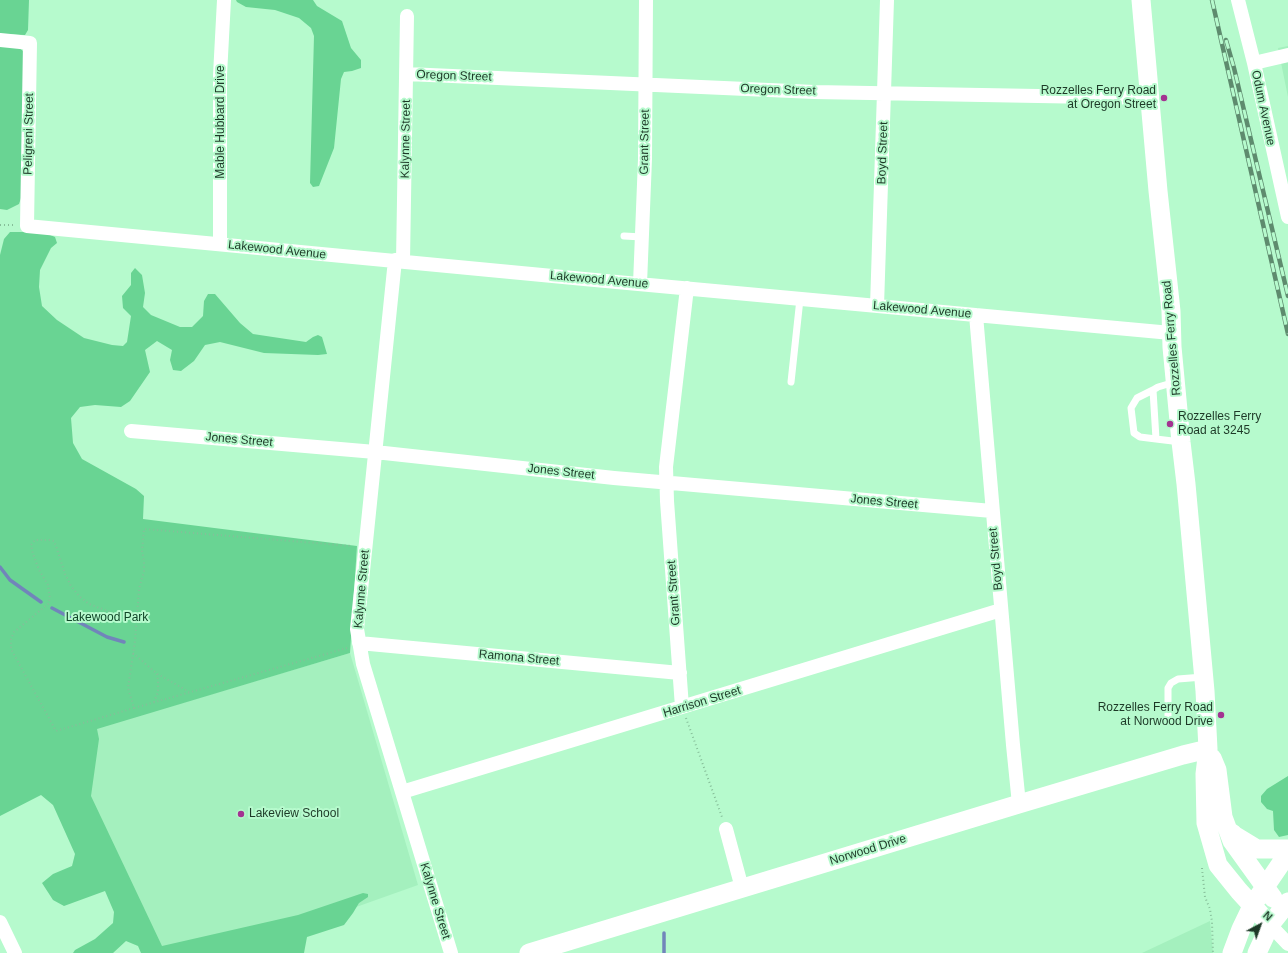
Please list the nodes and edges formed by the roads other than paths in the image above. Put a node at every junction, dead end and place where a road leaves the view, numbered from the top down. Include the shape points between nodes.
1 (224, 0) edge
2 (646, 0) edge
3 (887, 0) edge
4 (1141, 0) edge
5 (1238, 0) edge
6 (407, 16) dead end
7 (0, 40) edge
8 (1288, 55) edge
9 (1254, 63) junction
10 (407, 74) junction
11 (645, 84) junction
12 (885, 93) junction
13 (1150, 98) junction
14 (1288, 217) edge
15 (27, 226) joint
16 (624, 236) dead end
17 (642, 237) junction
18 (220, 244) junction
19 (399, 261) junction
20 (640, 284) junction
21 (686, 288) junction
22 (800, 299) junction
23 (877, 306) junction
24 (976, 315) junction
25 (1171, 333) junction
26 (791, 382) dead end
27 (1175, 382) junction
28 (1153, 390) junction
29 (131, 431) dead end
30 (1156, 439) junction
31 (1181, 442) junction
32 (375, 452) junction
33 (666, 482) junction
34 (992, 511) junction
35 (1001, 610) junction
36 (359, 644) junction
37 (680, 673) junction
38 (1204, 677) junction
39 (682, 707) junction
40 (1168, 716) dead end
41 (1208, 749) junction
42 (402, 792) junction
43 (1019, 804) junction
44 (1223, 817) junction
45 (726, 829) road end
46 (1288, 849) edge
47 (1288, 853) edge
48 (1288, 876) edge
49 (742, 888) junction
50 (1279, 903) edge
51 (1252, 906) junction
52 (0, 922) edge
53 (1270, 925) junction
54 (1288, 944) edge
55 (15, 953) edge
56 (451, 953) edge
57 (529, 953) edge
58 (1232, 953) edge
59 (1256, 953) edge

1 - 18 street, Mable Hubbard Drive via 220,76
2 - 11 street, Grant Street
3 - 12 street, Boyd Street
4 - 13 street, Rozzelles Ferry Road
5 - 9 street, Odum Avenue
6 - 10 street, Kalynne Street
7 - 15 street, Peligreni Street via 30,43
8 - 9 street
9 - 14 street, Odum Avenue
10 - 11 street, Oregon Street
10 - 19 street, Kalynne Street
11 - 12 street, Oregon Street
11 - 17 street, Grant Street
12 - 13 street, Oregon Street
12 - 23 street, Boyd Street
13 - 25 street, Rozzelles Ferry Road
15 - 18 street, Lakewood Avenue
16 - 17 lane
17 - 20 street, Grant Street
18 - 19 street, Lakewood Avenue
19 - 20 street, Lakewood Avenue
19 - 32 street, Kalynne Street
20 - 21 street, Lakewood Avenue
21 - 22 street, Lakewood Avenue
21 - 33 street, Grant Street
22 - 23 street, Lakewood Avenue
22 - 26 lane
23 - 24 street, Lakewood Avenue
24 - 25 street, Lakewood Avenue
24 - 34 street, Boyd Street
25 - 27 street, Rozzelles Ferry Road
27 - 28 lane
27 - 31 street, Rozzelles Ferry Road
28 - 30 lane
28 - 30 lane via 1137,398 1131,408 1134,433 1140,437
29 - 32 street, Jones Street
30 - 31 lane
31 - 38 street, Rozzelles Ferry Road
32 - 33 street, Jones Street
32 - 36 street, Kalynne Street via 359,604
33 - 34 street, Jones Street
33 - 37 street, Grant Street
34 - 35 street, Boyd Street
35 - 39 street, Harrison Street
35 - 43 street, Boyd Street
36 - 37 street, Ramona Street
36 - 42 street, Kalynne Street
37 - 39 street, Grant Street
38 - 40 lane via 1178,679 1171,683 1168,688
38 - 41 street, Rozzelles Ferry Road
39 - 42 street, Harrison Street
41 - 43 street, Norwood Drive
41 - 44 street via 1216,770
41 - 51 street via 1205,774 1206,823 1218,865
42 - 56 street, Kalynne Street
43 - 49 street, Norwood Drive
44 - 46 street via 1234,835 1257,849
44 - 50 street via 1232,841
45 - 49 street
47 - 50 street
48 - 50 street
49 - 57 street, Norwood Drive
50 - 51 street
50 - 53 street via 1268,915
51 - 53 street
51 - 58 street
52 - 55 street
53 - 54 street
53 - 59 street

